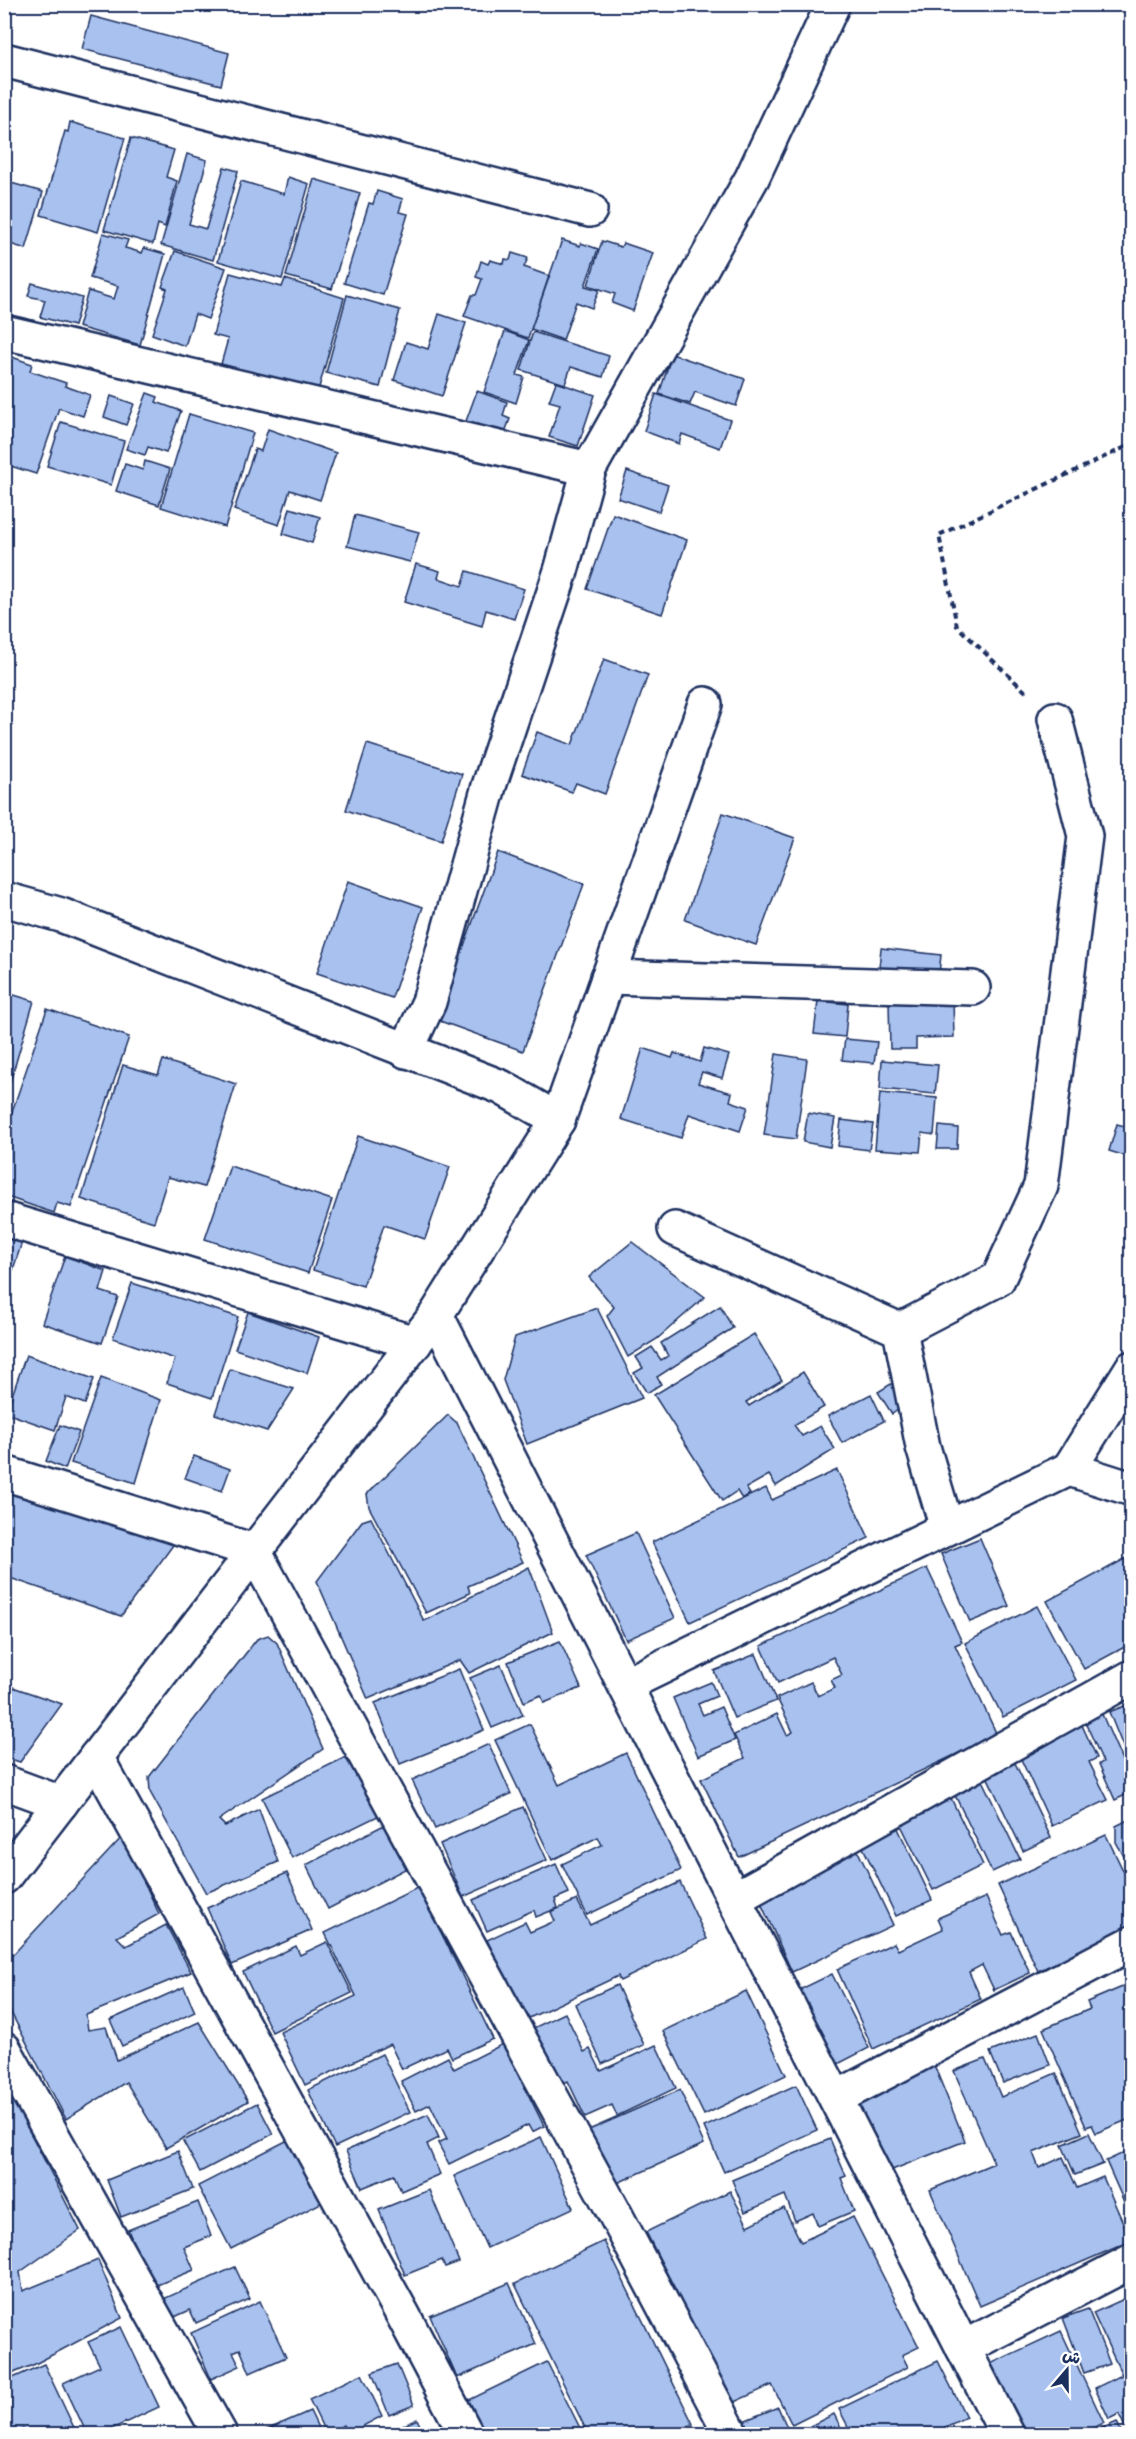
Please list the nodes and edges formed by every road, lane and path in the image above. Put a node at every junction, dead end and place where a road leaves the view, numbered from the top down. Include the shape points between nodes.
1 (833, 4) edge
2 (4, 60) edge
3 (590, 210) dead end
4 (4, 332) edge
5 (1131, 444) edge
6 (589, 469) junction
7 (705, 704) dead end
8 (1055, 719) joint
9 (4, 899) edge
10 (608, 977) junction
11 (973, 988) dead end
12 (406, 1051) junction
13 (558, 1120) junction
14 (4, 1219) edge
15 (675, 1229) dead end
16 (436, 1315) junction
17 (900, 1330) junction
18 (415, 1342) junction
19 (1131, 1368) edge
20 (1070, 1469) junction
21 (4, 1473) edge
22 (1131, 1489) edge
23 (947, 1528) junction
24 (254, 1551) junction
25 (1131, 1677) edge
26 (625, 1685) junction
27 (96, 1757) junction
28 (4, 1782) edge
29 (61, 1803) junction
30 (4, 1877) edge
31 (734, 1899) junction
32 (1131, 1943) edge
33 (4, 2049) edge
34 (836, 2098) junction
35 (1131, 2261) edge
36 (963, 2348) junction
37 (220, 2434) edge
38 (466, 2434) edge
39 (731, 2434) edge
40 (1008, 2434) edge

1 - 6 street via 752,178
2 - 3 street
4 - 6 street
5 - 8 path via 939,535 957,626
6 - 12 street via 561,571 489,786 429,1002
7 - 10 street
8 - 17 street via 1085,836 1041,1186 998,1279
9 - 12 street via 60,915
10 - 11 street
10 - 13 street
12 - 13 street via 501,1087
13 - 16 street
14 - 18 street
15 - 17 street
16 - 18 street
16 - 26 street
17 - 23 street via 923,1447
18 - 24 street
19 - 20 street
20 - 22 street
20 - 23 street
21 - 24 street
23 - 26 street
24 - 27 street
24 - 39 street via 614,2210
25 - 31 street
26 - 31 street
27 - 29 street
27 - 38 street
28 - 29 street
29 - 30 street
31 - 34 street
32 - 34 street
33 - 37 street
34 - 36 street
35 - 36 street
36 - 40 street

